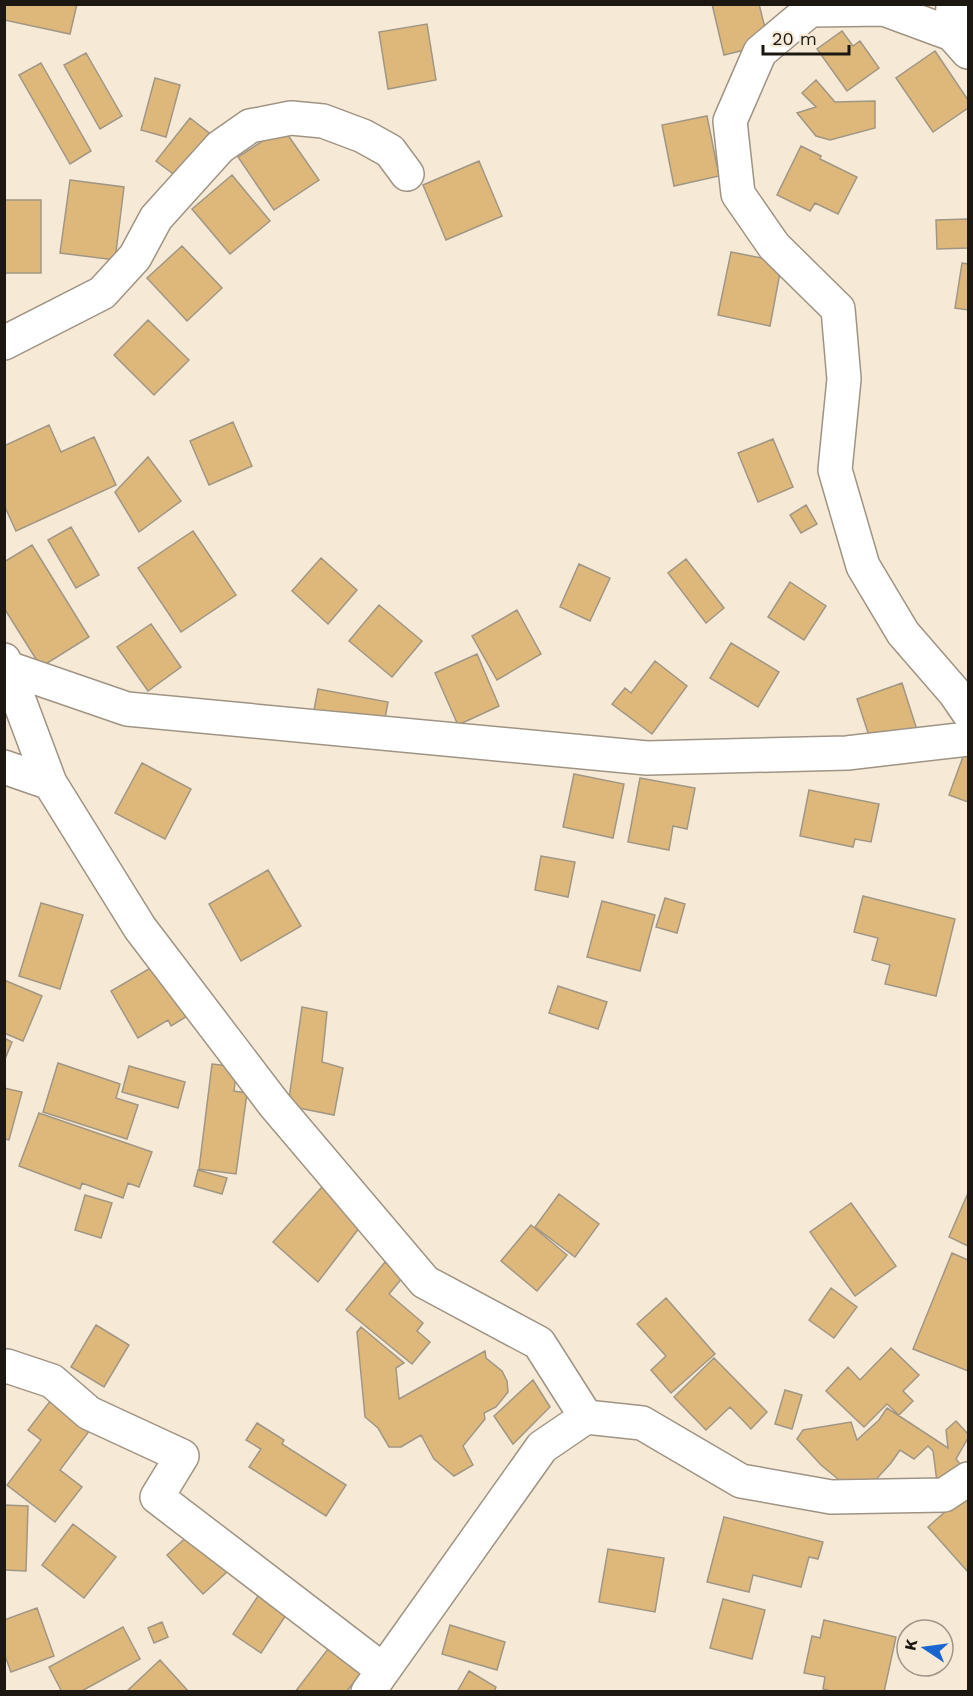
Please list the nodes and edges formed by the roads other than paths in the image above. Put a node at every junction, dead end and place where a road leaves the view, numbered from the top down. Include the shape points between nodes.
1 (958, 30) edge
2 (407, 174) dead end
3 (4, 343) edge
4 (6, 664) edge
5 (969, 712) edge
6 (969, 739) edge
7 (4, 767) edge
8 (50, 783) junction
9 (4, 1367) edge
10 (586, 1418) junction
11 (969, 1479) edge
12 (375, 1681) edge

1 - 5 street via 884,9 810,10 760,52 730,121 738,194 774,246 838,309 844,380 835,470 863,566 903,633
2 - 3 street via 390,151 323,121 291,118 250,126 220,147 156,218 135,257 102,293
4 - 6 street via 127,709 647,758 848,753
4 - 8 street
7 - 8 street
8 - 10 street via 140,928 274,1104 425,1282 539,1343
9 - 12 street via 52,1381 89,1413 182,1456 157,1497
10 - 11 street via 642,1424 741,1481 831,1497 944,1496
10 - 12 street via 543,1447

